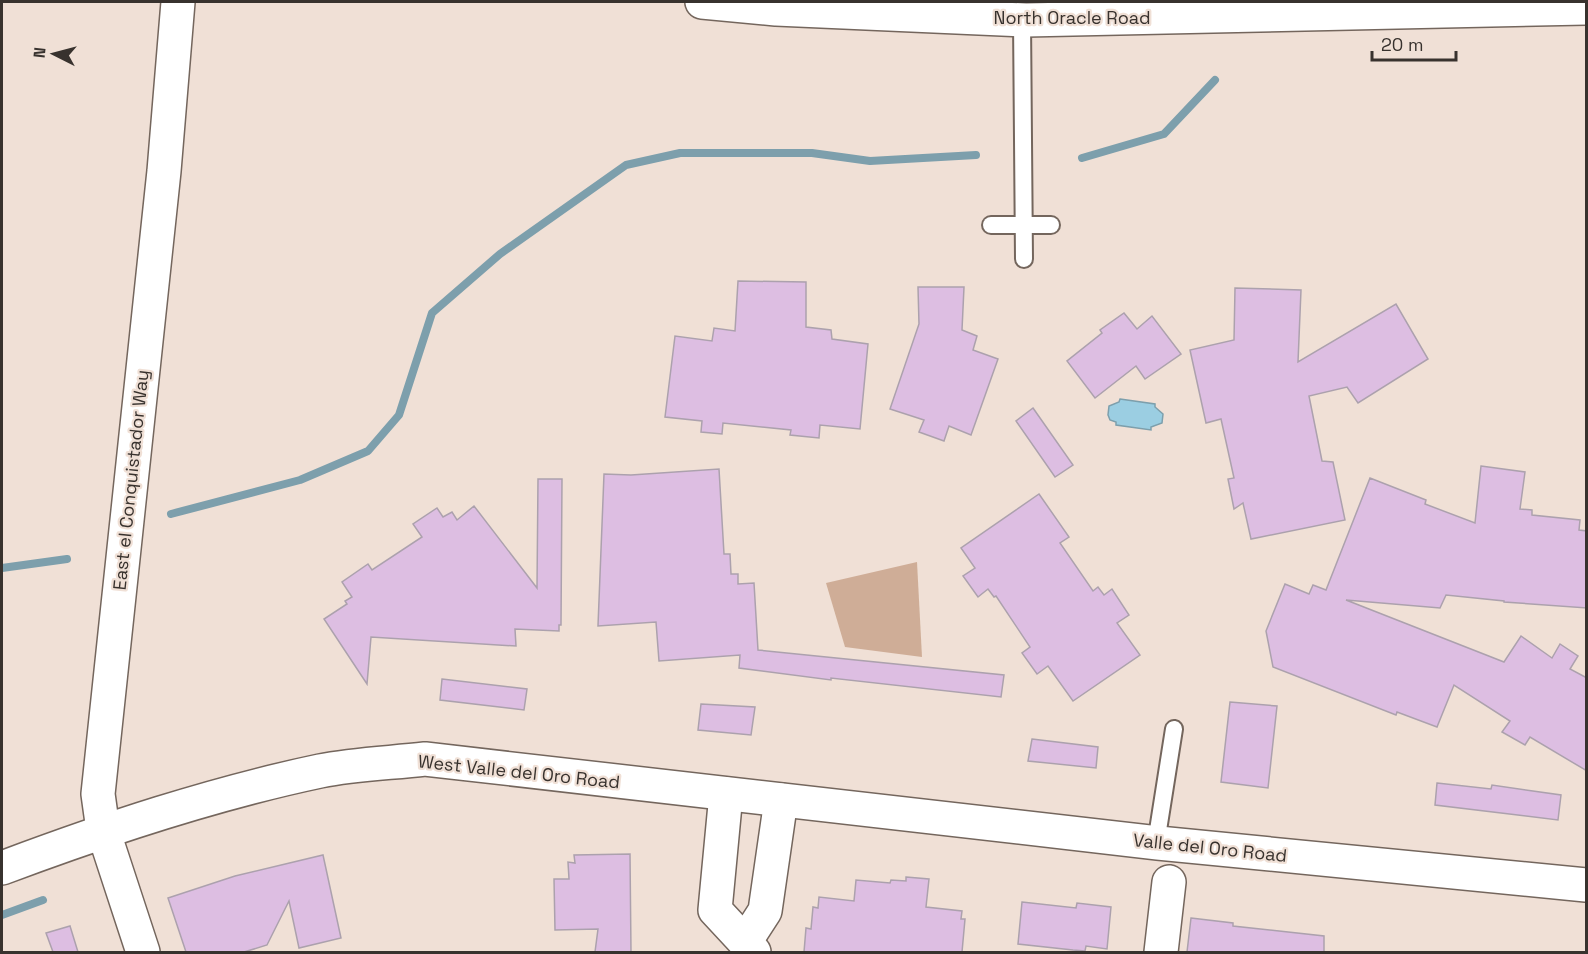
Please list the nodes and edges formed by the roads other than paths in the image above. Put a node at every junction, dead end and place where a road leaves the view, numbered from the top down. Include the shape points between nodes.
1 (178, 2) edge
2 (702, 2) edge
3 (1587, 8) edge
4 (1022, 20) junction
5 (992, 225) dead end
6 (1024, 225) junction
7 (1051, 225) dead end
8 (1024, 259) dead end
9 (1174, 729) dead end
10 (726, 794) junction
11 (781, 800) junction
12 (834, 806) joint
13 (103, 830) junction
14 (1164, 844) junction
15 (2, 868) edge
16 (1169, 882) joint
17 (1587, 885) edge
18 (750, 947) edge
19 (143, 952) edge
20 (1161, 952) edge

1 - 13 main road, East el Conquistador Way via 164,171 98,795
2 - 4 main road, North Oracle Road
3 - 4 main road, North Oracle Road
4 - 6 lane
5 - 6 lane
6 - 7 lane
6 - 8 lane
9 - 14 lane
10 - 11 main road, West Valle del Oro Road
10 - 13 main road, West Valle del Oro Road via 424,759 322,770
10 - 18 main road via 715,910
11 - 12 main road, West Valle del Oro Road
11 - 18 main road via 765,911
12 - 14 main road, Valle del Oro Road
13 - 15 main road, West Valle del Oro Road
13 - 19 main road, East el Conquistador Way
14 - 16 lane
14 - 17 main road, Valle del Oro Road
16 - 20 main road

